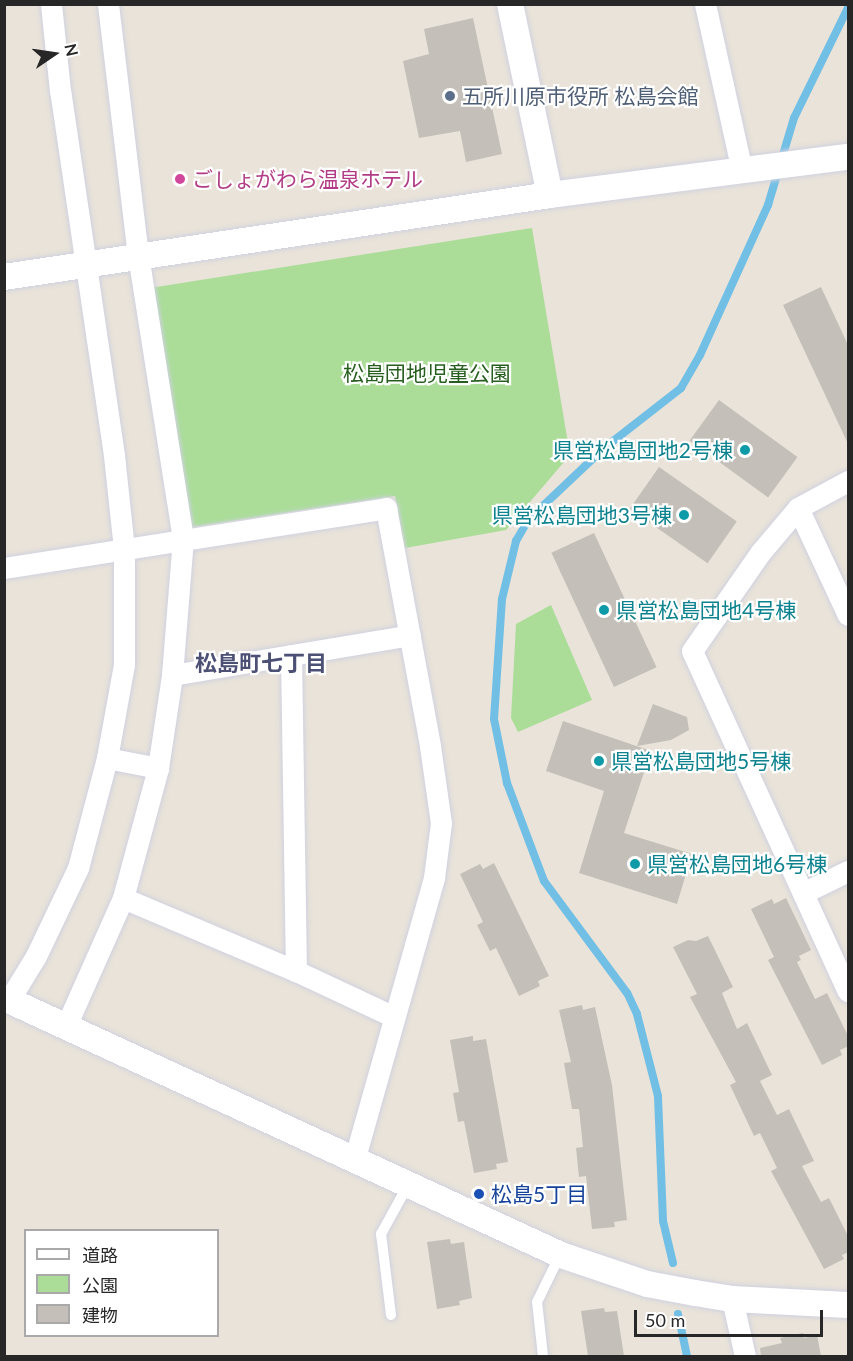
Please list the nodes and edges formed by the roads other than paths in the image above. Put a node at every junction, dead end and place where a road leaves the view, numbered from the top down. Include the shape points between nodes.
1 (51, 4) edge
2 (108, 4) edge
3 (510, 4) edge
4 (705, 4) edge
5 (849, 157) edge
6 (749, 170) junction
7 (550, 195) junction
8 (138, 256) junction
9 (86, 266) junction
10 (4, 277) edge
11 (849, 481) edge
12 (798, 508) junction
13 (183, 539) junction
14 (124, 549) junction
15 (4, 568) edge
16 (849, 615) edge
17 (410, 635) junction
18 (291, 655) junction
19 (172, 675) junction
20 (108, 758) junction
21 (158, 768) junction
22 (849, 871) edge
23 (802, 893) junction
24 (123, 898) junction
25 (296, 971) junction
26 (849, 991) edge
27 (7, 999) edge
28 (394, 1017) junction
29 (66, 1026) junction
30 (354, 1160) junction
31 (408, 1185) junction
32 (561, 1255) junction
33 (732, 1299) junction
34 (849, 1305) edge
35 (391, 1316) dead end
36 (543, 1356) edge
37 (745, 1356) edge

1 - 9 street
2 - 8 street
3 - 7 street
4 - 6 street
5 - 6 street
6 - 7 street
7 - 8 street
8 - 9 street
8 - 13 street
9 - 10 street
9 - 14 street
11 - 12 street
12 - 16 street
12 - 23 street via 760,553 692,651
13 - 14 street
13 - 17 street via 386,508
13 - 19 street
14 - 15 street
14 - 20 street via 124,664
17 - 18 street
17 - 28 street via 441,823 434,878
18 - 19 street
18 - 25 street
19 - 21 street
20 - 21 street
20 - 27 street via 78,868 36,956
21 - 24 street
22 - 23 street
23 - 26 street
24 - 25 street
24 - 29 street
25 - 28 street
27 - 29 street
28 - 30 street
29 - 30 street
30 - 31 street
31 - 32 street
31 - 35 lane via 381,1234
32 - 33 street via 648,1284
32 - 36 lane via 537,1302
33 - 34 street
33 - 37 street

